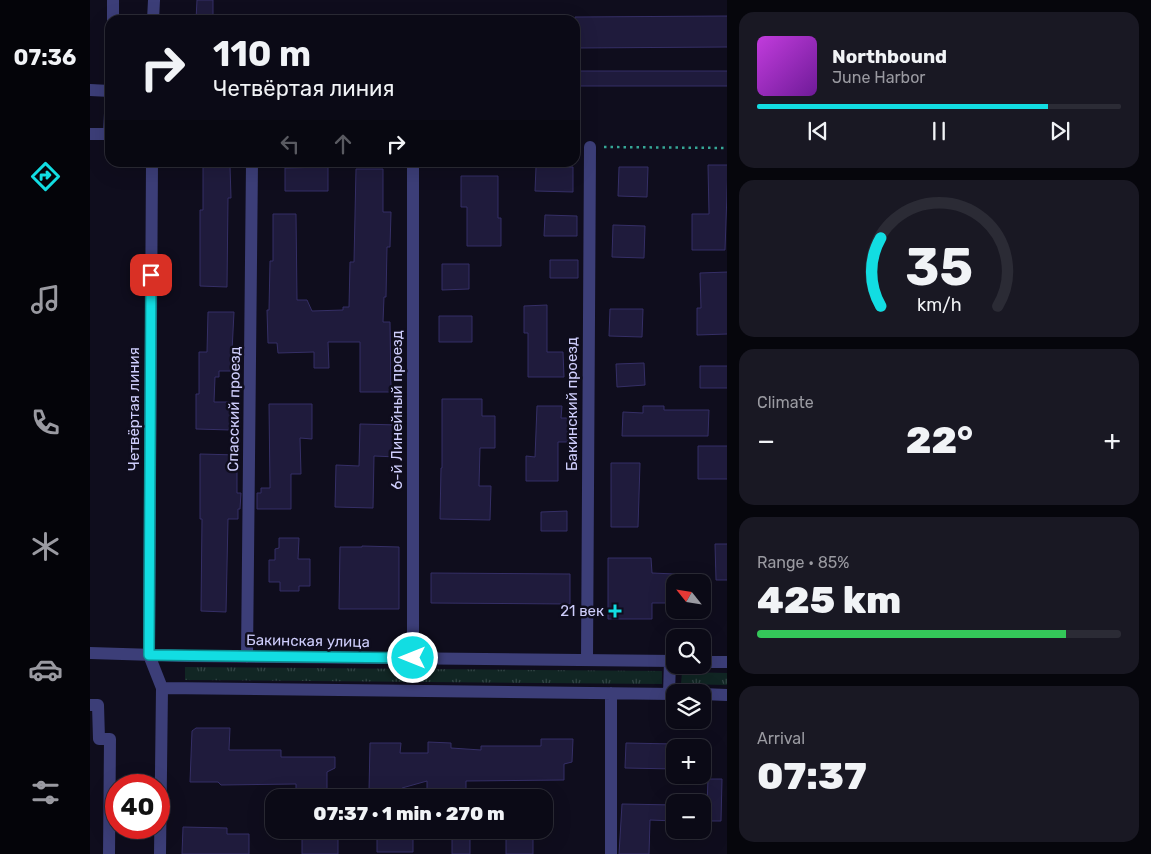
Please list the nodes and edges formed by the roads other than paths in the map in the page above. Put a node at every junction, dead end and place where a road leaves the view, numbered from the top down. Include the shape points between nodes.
1 (113, 0) edge
2 (154, 0) edge
3 (113, 15) edge
4 (153, 15) edge
5 (90, 90) edge
6 (105, 90) edge
7 (90, 134) edge
8 (105, 134) edge
9 (590, 147) road end
10 (152, 167) edge
11 (252, 167) edge
12 (414, 167) edge
13 (90, 653) edge
14 (149, 655) junction
15 (247, 657) junction
16 (413, 658) junction
17 (587, 660) junction
18 (666, 661) edge
19 (711, 662) edge
20 (727, 662) edge
21 (162, 688) junction
22 (611, 693) junction
23 (666, 694) edge
24 (711, 694) edge
25 (727, 695) edge
26 (90, 705) edge
27 (109, 854) edge
28 (160, 854) edge
29 (611, 854) edge

1 - 3 street
2 - 4 street
5 - 6 street
7 - 8 street
9 - 17 street, Бакинский проезд
10 - 14 street, Четвёртая линия
11 - 15 street, Спасский проезд
12 - 16 street, 6-й Линейный проезд
13 - 14 street, Бакинская улица
14 - 15 street, Бакинская улица
14 - 21 street
15 - 16 street, Бакинская улица
16 - 17 street, Бакинская улица
17 - 18 street, Бакинская улица
19 - 20 street
21 - 22 street
21 - 28 street
22 - 23 street
22 - 29 street
24 - 25 street
26 - 27 street via 98,705 99,739 110,739

